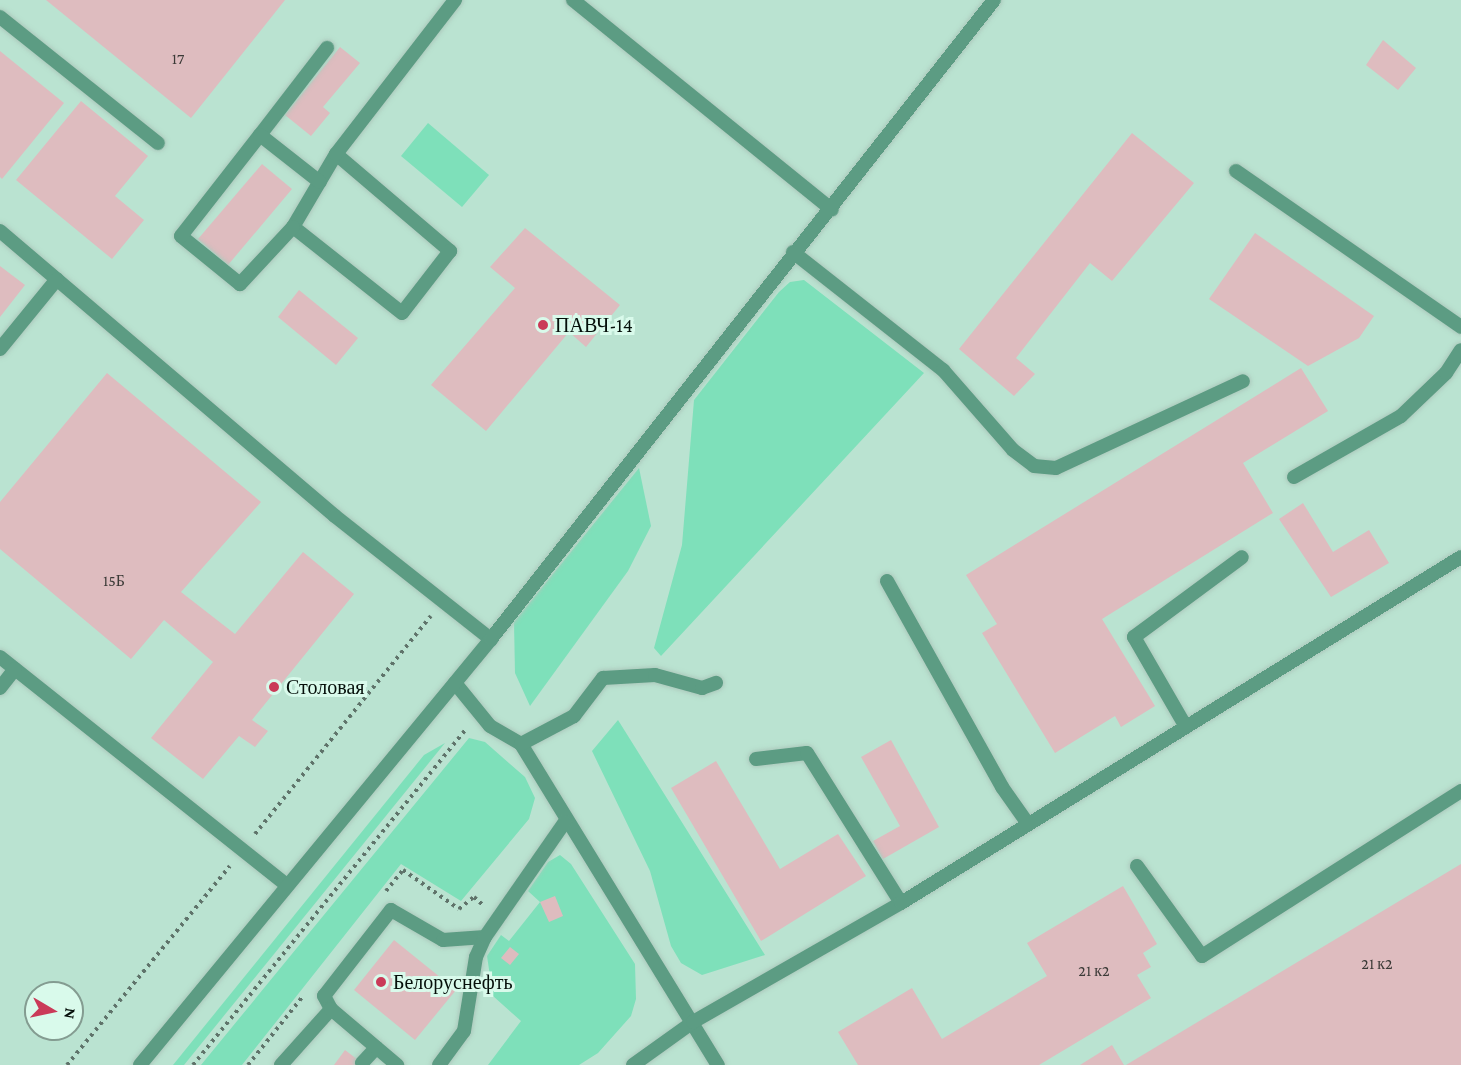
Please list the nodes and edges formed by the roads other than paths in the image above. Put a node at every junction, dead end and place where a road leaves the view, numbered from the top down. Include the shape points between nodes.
1 (455, 0) edge
2 (573, 0) edge
3 (994, 0) edge
4 (0, 17) edge
5 (327, 48) dead end
6 (260, 135) junction
7 (158, 143) dead end
8 (336, 154) junction
9 (1236, 171) dead end
10 (320, 182) junction
11 (832, 210) junction
12 (293, 227) junction
13 (0, 231) edge
14 (793, 252) junction
15 (57, 279) junction
16 (1461, 327) edge
17 (0, 349) edge
18 (1461, 350) edge
19 (1243, 381) dead end
20 (1294, 477) dead end
21 (1242, 557) dead end
22 (1461, 557) edge
23 (887, 580) dead end
24 (491, 639) junction
25 (0, 657) edge
26 (15, 669) junction
27 (455, 683) junction
28 (716, 683) dead end
29 (0, 688) edge
30 (1186, 727) junction
31 (521, 744) junction
32 (756, 759) dead end
33 (1461, 791) edge
34 (565, 822) junction
35 (1028, 824) junction
36 (1137, 866) dead end
37 (287, 885) junction
38 (901, 903) junction
39 (485, 937) junction
40 (330, 1010) junction
41 (693, 1022) junction
42 (376, 1048) junction
43 (362, 1063) dead end
44 (393, 1064) edge
45 (140, 1065) edge
46 (281, 1065) edge
47 (439, 1065) edge
48 (633, 1065) edge
49 (718, 1065) edge

1 - 8 lane
2 - 11 lane
3 - 11 lane
4 - 7 lane
5 - 6 lane
6 - 10 lane
6 - 12 lane via 181,236 240,284
8 - 10 lane
8 - 12 lane via 450,250 402,313
9 - 16 lane
10 - 12 lane
11 - 14 lane
13 - 15 lane
14 - 19 lane via 943,370 1013,450 1034,466 1056,468
14 - 24 lane
15 - 17 lane
15 - 24 lane via 335,516
18 - 20 lane via 1446,373 1401,416
21 - 30 lane via 1134,637
22 - 30 lane
23 - 35 lane via 1002,787
24 - 27 lane
25 - 26 lane
26 - 29 lane
26 - 37 lane
27 - 31 lane via 490,726
27 - 37 lane
28 - 31 lane via 702,688 655,675 603,678 574,716
30 - 35 lane
31 - 34 lane
32 - 38 lane via 807,753
33 - 36 lane via 1202,956
34 - 39 lane
34 - 41 lane
35 - 38 lane
37 - 45 lane
38 - 41 lane
39 - 40 lane via 443,940 391,910 324,996
39 - 47 lane via 476,957 464,1031
40 - 42 lane
40 - 46 lane
41 - 48 lane
41 - 49 lane
42 - 43 lane
42 - 44 lane

